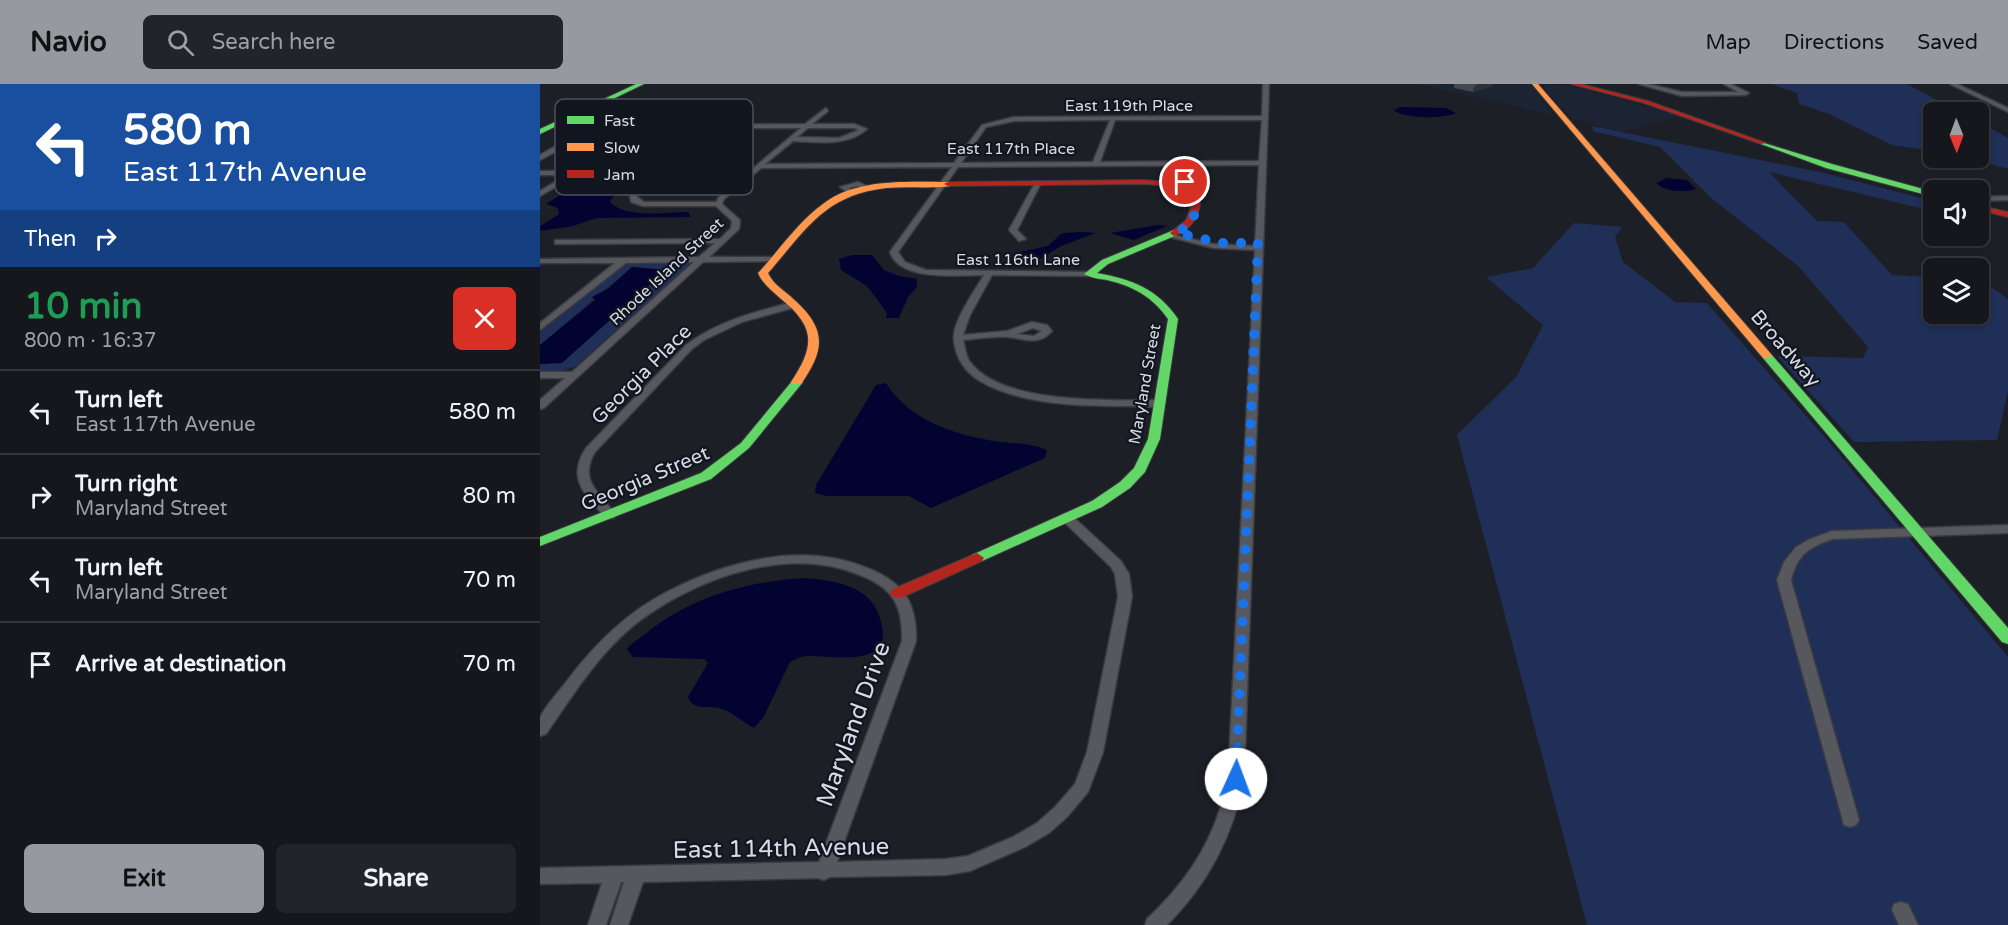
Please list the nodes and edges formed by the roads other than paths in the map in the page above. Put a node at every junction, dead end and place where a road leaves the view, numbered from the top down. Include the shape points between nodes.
1 (626, 84) edge
2 (641, 84) edge
3 (1266, 84) edge
4 (1535, 84) edge
5 (1574, 84) edge
6 (1642, 84) edge
7 (1727, 84) edge
8 (1953, 84) edge
9 (595, 99) edge
10 (609, 99) edge
11 (1988, 100) junction
12 (2008, 100) edge
13 (826, 110) dead end
14 (2008, 110) edge
15 (555, 118) edge
16 (1264, 118) junction
17 (1113, 119) junction
18 (994, 122) joint
19 (540, 125) edge
20 (555, 125) edge
21 (753, 127) edge
22 (807, 127) junction
23 (540, 132) edge
24 (791, 139) junction
25 (555, 150) edge
26 (540, 158) edge
27 (1262, 163) junction
28 (1096, 164) junction
29 (956, 165) junction
30 (759, 166) junction
31 (753, 171) edge
32 (540, 173) edge
33 (555, 173) edge
34 (942, 183) junction
35 (1038, 183) junction
36 (555, 185) edge
37 (1923, 192) edge
38 (540, 194) edge
39 (633, 195) edge
40 (725, 195) edge
41 (2008, 198) edge
42 (1989, 199) edge
43 (718, 204) junction
44 (1989, 210) edge
45 (2008, 215) edge
46 (1174, 234) junction
47 (1022, 239) dead end
48 (722, 241) junction
49 (558, 242) dead end
50 (1258, 245) junction
51 (773, 259) junction
52 (624, 260) junction
53 (702, 260) junction
54 (540, 261) edge
55 (989, 273) junction
56 (1089, 274) junction
57 (793, 304) junction
58 (540, 327) edge
59 (1008, 334) dead end
60 (958, 338) junction
61 (540, 375) edge
62 (575, 375) junction
63 (1160, 403) junction
64 (540, 406) edge
65 (610, 514) junction
66 (1067, 519) junction
67 (2008, 529) edge
68 (1918, 533) junction
69 (540, 542) edge
70 (898, 593) junction
71 (2008, 638) edge
72 (540, 730) edge
73 (1850, 820) dead end
74 (824, 872) junction
75 (636, 874) junction
76 (614, 875) junction
77 (540, 876) edge
78 (597, 925) edge
79 (619, 925) edge
80 (1154, 925) edge

1 - 9 main road
2 - 10 main road
3 - 16 street
4 - 68 main road, Broadway
5 - 37 main road via 1646,102 1829,166
6 - 7 street via 1682,94 1746,93
8 - 11 street
11 - 12 street
11 - 14 street
13 - 22 street, Rhode Island Street
15 - 19 main road
16 - 17 street, East 119th Place
16 - 27 street
17 - 18 street, East 119th Place
17 - 28 street
18 - 29 street, East 116th Lane via 984,126
20 - 23 main road
21 - 22 street
22 - 24 street, Rhode Island Street
22 - 24 street via 864,129 848,138
24 - 30 street, Rhode Island Street
25 - 26 street
27 - 28 street, East 117th Place
27 - 50 street
28 - 29 street, East 117th Place
29 - 30 street, East 117th Place
29 - 34 street, East 116th Lane
30 - 31 street, Rhode Island Street
32 - 33 street
34 - 35 main road, East 117th Place
34 - 51 main road, East 117th Place via 884,185 850,192 828,203
34 - 55 street, East 116th Lane via 894,252 896,260 912,268 947,273
35 - 46 main road, East 117th Place via 1174,187 1197,201 1191,222
35 - 47 street via 1013,231
36 - 38 street
39 - 43 street via 637,202
40 - 43 street, Rhode Island Street
41 - 42 street
43 - 48 street, Rhode Island Street via 737,223
44 - 45 main road
46 - 50 street via 1214,246
46 - 56 main road via 1112,259
48 - 49 street
48 - 53 street, Rhode Island Street
50 - 80 street via 1236,779 1223,832 1206,864 1191,887
51 - 53 street
51 - 57 main road, Georgia Street via 763,278
52 - 53 street
52 - 54 street
52 - 58 street
53 - 62 street, Rhode Island Street
55 - 56 street, East 116th Lane
55 - 60 street
56 - 63 main road, Maryland Street via 1136,286 1167,308 1174,325
57 - 65 main road, Georgia Street via 804,312 816,335 814,353 753,440 712,473
57 - 65 street, Georgia Place via 734,321 704,335 590,450 582,465 583,482
59 - 60 street
60 - 63 street via 961,355 974,372 1025,395 1070,402
61 - 62 street
62 - 64 street, Rhode Island Street
63 - 66 main road, Maryland Street via 1151,451 1139,472 1112,495
65 - 69 main road, Georgia Street
66 - 70 main road, Maryland Street
66 - 74 street, East 114th Avenue via 1116,564 1122,574 1125,597 1087,777 1061,812 1043,828 970,863
67 - 68 street
68 - 71 main road, Broadway
68 - 73 street via 1832,535 1809,542 1789,560 1784,580
70 - 72 street via 858,568 820,561 764,564 699,582 644,611 614,635
70 - 74 street, Maryland Drive via 908,613 909,640
74 - 75 street, East 114th Avenue
75 - 76 street, East 114th Avenue
75 - 79 street
76 - 77 street, East 114th Avenue
76 - 78 street

